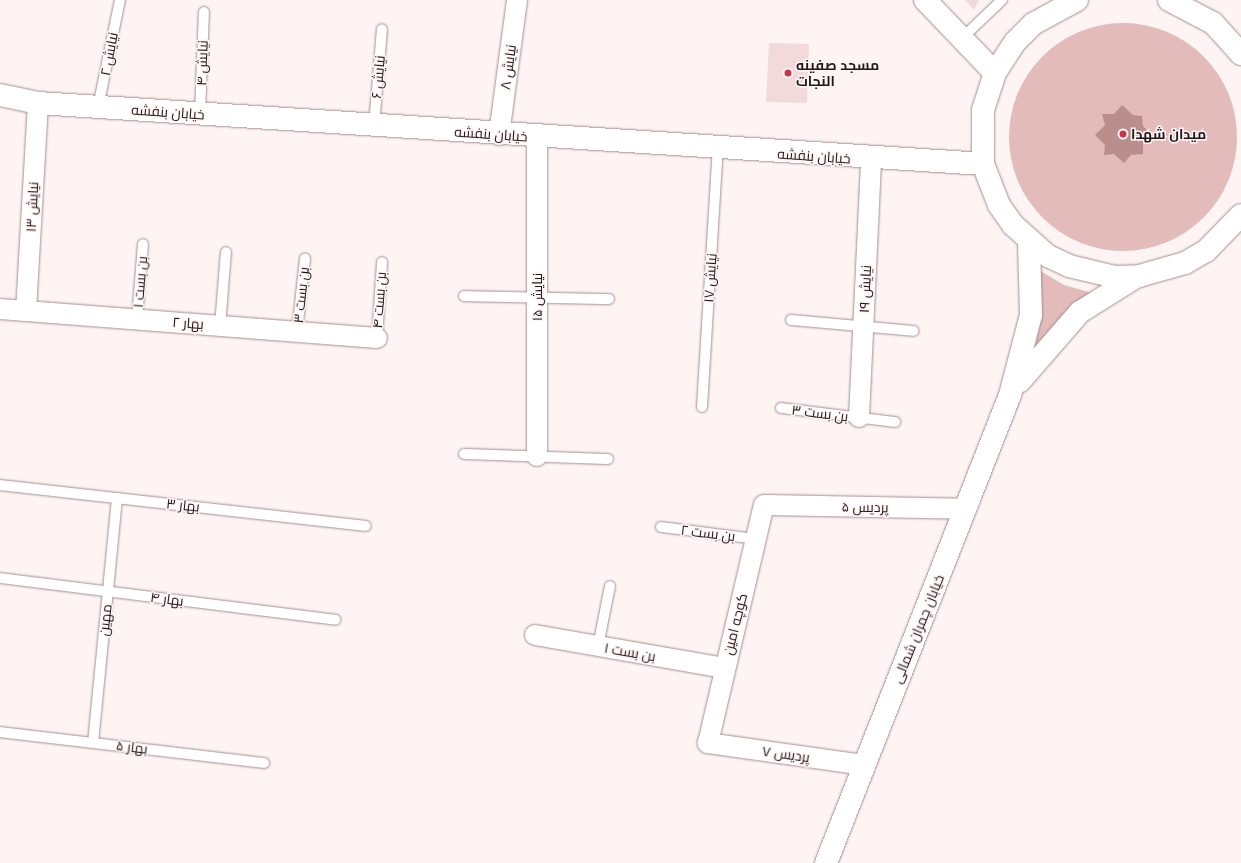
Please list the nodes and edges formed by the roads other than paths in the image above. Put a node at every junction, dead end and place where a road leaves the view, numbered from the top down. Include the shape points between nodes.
1 (120, 0) edge
2 (517, 0) edge
3 (925, 0) edge
4 (1000, 1) edge
5 (1074, 1) edge
6 (1176, 1) edge
7 (204, 12) dead end
8 (382, 29) dead end
9 (960, 40) junction
10 (1241, 54) edge
11 (995, 73) junction
12 (0, 95) edge
13 (38, 103) junction
14 (98, 107) junction
15 (200, 114) junction
16 (374, 126) junction
17 (499, 135) junction
18 (536, 137) junction
19 (718, 149) junction
20 (871, 160) junction
21 (983, 164) junction
22 (1241, 215) edge
23 (1029, 242) junction
24 (144, 244) dead end
25 (226, 252) dead end
26 (305, 258) dead end
27 (382, 262) dead end
28 (1139, 276) junction
29 (464, 296) dead end
30 (537, 298) junction
31 (609, 299) dead end
32 (0, 309) edge
33 (26, 311) junction
34 (137, 320) junction
35 (791, 320) dead end
36 (220, 326) junction
37 (863, 327) junction
38 (914, 331) dead end
39 (297, 332) junction
40 (377, 338) joint
41 (1010, 395) junction
42 (702, 408) dead end
43 (781, 408) dead end
44 (859, 418) junction
45 (895, 422) dead end
46 (464, 454) dead end
47 (537, 456) junction
48 (608, 459) dead end
49 (0, 485) edge
50 (118, 498) junction
51 (764, 505) joint
52 (966, 509) junction
53 (366, 526) dead end
54 (661, 527) dead end
55 (756, 539) junction
56 (0, 578) edge
57 (610, 586) dead end
58 (108, 592) junction
59 (335, 620) dead end
60 (535, 635) dead end
61 (598, 646) junction
62 (725, 668) junction
63 (0, 732) edge
64 (93, 742) junction
65 (708, 743) joint
66 (264, 764) dead end
67 (864, 765) junction
68 (826, 863) edge

1 - 14 lane, نیایش ۲
2 - 17 street, نیایش ۸
3 - 9 main road
4 - 9 lane
5 - 11 main road via 1033,24 1015,42
6 - 10 main road via 1213,23
7 - 15 lane, نیایش ۴
8 - 16 lane, نیایش ۶
9 - 11 main road
11 - 21 main road via 983,110
12 - 13 main road, خیابان بنفشه
13 - 14 main road, خیابان بنفشه
13 - 33 street, نیایش ۱۳
14 - 15 main road, خیابان بنفشه
15 - 16 main road, خیابان بنفشه
16 - 17 main road, خیابان بنفشه
17 - 18 main road, خیابان بنفشه
18 - 19 main road, خیابان بنفشه
18 - 30 street, نیایش ۱۵
19 - 20 main road, خیابان بنفشه
19 - 42 lane, نیایش ۱۷
20 - 21 main road, خیابان بنفشه
20 - 37 street, نیایش ۱۹
21 - 23 main road via 999,205
22 - 28 main road via 1206,250 1185,263
23 - 28 main road via 1048,256 1084,271 1115,277
23 - 41 main road via 1031,315
24 - 34 lane, بن بست ۱
25 - 36 lane
26 - 39 lane, بن بست ۳
27 - 40 lane, بن بست ۴
28 - 41 main road via 1080,312 1036,359
29 - 30 lane
30 - 31 lane
30 - 47 street, نیایش ۱۵
32 - 33 street, بهار ۲
33 - 34 street, بهار ۲
34 - 36 street, بهار ۲
35 - 37 lane
36 - 39 street, بهار ۲
37 - 38 lane
37 - 44 street, نیایش ۱۹
39 - 40 street, بهار ۲
41 - 52 main road, خیابان چمران شمالی
43 - 44 lane, بن بست ۳
44 - 45 lane
46 - 47 lane
47 - 48 lane
49 - 50 lane, بهار ۳
50 - 53 lane, بهار ۳
50 - 58 lane, مهین
51 - 52 street, پردیس ۵
51 - 55 street, کوچه امین
52 - 67 main road, خیابان چمران شمالی
54 - 55 lane, بن بست ۲
55 - 62 street, کوچه امین
56 - 58 lane, بهار ۴
57 - 61 lane
58 - 59 lane, بهار ۴
58 - 64 lane, مهین
60 - 61 street, بن بست ۱
61 - 62 street, بن بست ۱
62 - 65 street, کوچه امین
63 - 64 lane, بهار ۵
64 - 66 lane, بهار ۵
65 - 67 street, پردیس ۷
67 - 68 main road, خیابان چمران شمالی

